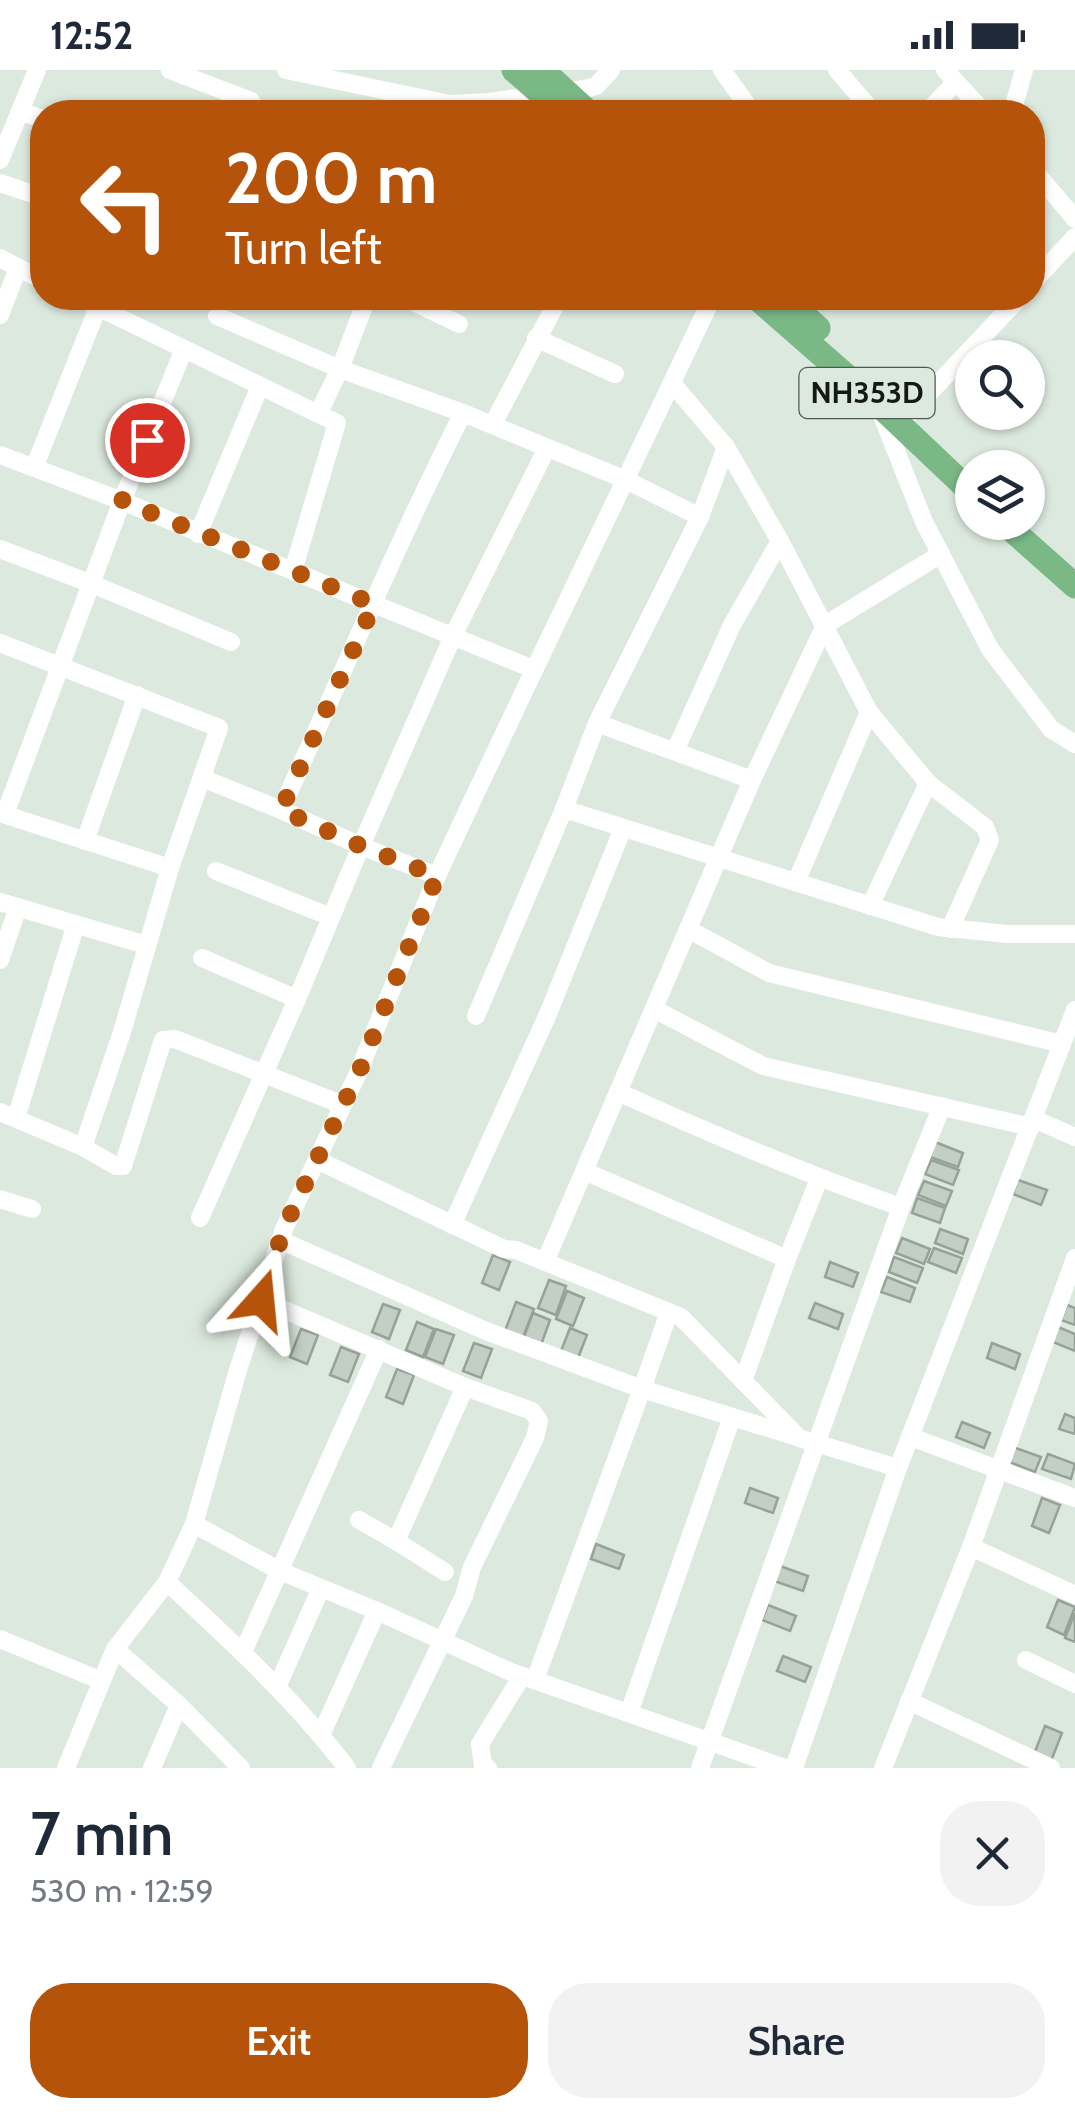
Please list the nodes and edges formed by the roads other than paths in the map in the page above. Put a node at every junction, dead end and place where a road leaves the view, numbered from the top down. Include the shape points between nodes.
1 (37, 70) edge
2 (170, 70) edge
3 (286, 70) edge
4 (336, 70) edge
5 (514, 70) edge
6 (611, 70) edge
7 (722, 70) edge
8 (837, 70) edge
9 (1024, 70) edge
10 (950, 76) edge
11 (350, 85) junction
12 (553, 93) edge
13 (248, 100) edge
14 (414, 100) edge
15 (504, 100) edge
16 (743, 100) edge
17 (863, 100) edge
18 (935, 100) edge
19 (973, 100) edge
20 (1015, 100) edge
21 (20, 111) junction
22 (30, 115) edge
23 (0, 160) edge
24 (0, 183) edge
25 (1045, 183) edge
26 (30, 193) edge
27 (1075, 219) edge
28 (1075, 237) edge
29 (0, 258) edge
30 (18, 268) junction
31 (1045, 269) edge
32 (30, 274) edge
33 (97, 310) edge
34 (104, 310) edge
35 (362, 310) edge
36 (429, 310) edge
37 (552, 310) edge
38 (706, 310) edge
39 (772, 310) edge
40 (797, 310) edge
41 (1008, 310) edge
42 (0, 314) edge
43 (217, 316) dead end
44 (458, 324) dead end
45 (536, 338) junction
46 (184, 350) junction
47 (340, 369) junction
48 (615, 374) dead end
49 (672, 383) junction
50 (260, 386) junction
51 (882, 398) junction
52 (463, 413) junction
53 (318, 414) junction
54 (906, 419) junction
55 (493, 424) junction
56 (726, 447) junction
57 (546, 448) junction
58 (0, 455) edge
59 (955, 457) edge
60 (34, 468) junction
61 (955, 474) edge
62 (626, 480) junction
63 (122, 501) junction
64 (700, 517) junction
65 (198, 534) junction
66 (1045, 538) edge
67 (1023, 540) edge
68 (780, 541) junction
69 (0, 549) edge
70 (941, 554) junction
71 (1075, 566) edge
72 (293, 571) junction
73 (92, 584) junction
74 (1075, 586) edge
75 (374, 604) junction
76 (824, 624) junction
77 (453, 636) junction
78 (230, 642) dead end
79 (0, 643) edge
80 (60, 667) junction
81 (533, 670) junction
82 (137, 695) junction
83 (869, 712) junction
84 (597, 722) junction
85 (1075, 744) edge
86 (675, 752) junction
87 (202, 778) junction
88 (752, 780) junction
89 (928, 783) junction
90 (564, 809) junction
91 (281, 810) junction
92 (2, 814) edge
93 (623, 828) junction
94 (85, 841) junction
95 (361, 846) junction
96 (719, 858) junction
97 (170, 868) junction
98 (216, 871) dead end
99 (437, 876) junction
100 (796, 882) junction
101 (9, 904) edge
102 (870, 906) junction
103 (331, 917) junction
104 (76, 924) junction
105 (950, 929) junction
106 (688, 930) junction
107 (1075, 934) edge
108 (146, 945) junction
109 (202, 958) dead end
110 (0, 960) edge
111 (297, 999) junction
112 (654, 1008) junction
113 (476, 1016) dead end
114 (1073, 1021) edge
115 (1062, 1044) junction
116 (264, 1072) junction
117 (618, 1092) junction
118 (343, 1105) junction
119 (942, 1106) junction
120 (8, 1115) edge
121 (1032, 1123) junction
122 (1075, 1136) edge
123 (83, 1147) junction
124 (316, 1160) junction
125 (584, 1172) junction
126 (819, 1179) junction
127 (0, 1198) edge
128 (901, 1208) junction
129 (32, 1209) dead end
130 (200, 1218) dead end
131 (452, 1224) junction
132 (280, 1240) junction
133 (1075, 1258) edge
134 (788, 1259) junction
135 (545, 1262) junction
136 (261, 1300) junction
137 (669, 1312) junction
138 (379, 1350) junction
139 (743, 1381) junction
140 (465, 1387) junction
141 (642, 1389) junction
142 (732, 1417) junction
143 (911, 1438) junction
144 (808, 1440) junction
145 (898, 1468) junction
146 (1000, 1470) junction
147 (1075, 1498) edge
148 (359, 1520) dead end
149 (194, 1524) junction
150 (396, 1541) junction
151 (971, 1546) junction
152 (280, 1571) junction
153 (445, 1572) dead end
154 (167, 1582) junction
155 (321, 1588) junction
156 (1075, 1594) edge
157 (377, 1612) junction
158 (0, 1639) edge
159 (441, 1640) junction
160 (115, 1649) junction
161 (243, 1652) junction
162 (1026, 1660) dead end
163 (529, 1678) junction
164 (102, 1682) junction
165 (1075, 1684) edge
166 (277, 1688) junction
167 (909, 1701) junction
168 (179, 1705) junction
169 (630, 1714) junction
170 (321, 1735) junction
171 (708, 1741) junction
172 (236, 1766) edge
173 (66, 1768) edge
174 (152, 1768) edge
175 (347, 1768) edge
176 (380, 1768) edge
177 (488, 1768) edge
178 (700, 1768) edge
179 (785, 1768) edge
180 (794, 1768) edge
181 (883, 1768) edge
182 (1051, 1768) edge

1 - 21 street
2 - 13 street
3 - 11 street
4 - 11 street
5 - 12 highway
6 - 12 street via 596,86
7 - 16 street
8 - 17 street
9 - 20 street
10 - 18 street
10 - 19 street
11 - 14 street
12 - 15 street
21 - 22 street
21 - 23 street
24 - 26 street
25 - 27 street
28 - 31 street
29 - 30 street
30 - 32 street
30 - 42 street
33 - 60 street
34 - 46 street
35 - 47 street
36 - 44 street
37 - 45 street
38 - 49 street
39 - 51 highway, NH353D
40 - 51 highway, NH353D
41 - 54 street
43 - 47 street
45 - 48 street
45 - 55 street
46 - 50 street
46 - 63 street
47 - 52 street
47 - 53 street
49 - 56 street
49 - 62 street
50 - 53 street
50 - 65 street
51 - 54 highway, NH353D
51 - 70 street
52 - 55 street
52 - 75 street
53 - 72 street via 337,423
54 - 59 highway, NH353D
54 - 61 highway, NH353D
55 - 57 street
56 - 64 street
56 - 68 street
57 - 62 street
57 - 77 street
58 - 60 street
60 - 63 street
62 - 64 street
62 - 81 street
63 - 65 street
63 - 73 street
64 - 84 street
65 - 72 street
66 - 71 highway
67 - 74 highway
68 - 76 street
68 - 86 street via 732,625
69 - 73 street
70 - 76 street
70 - 85 street via 990,649 1051,729
72 - 75 street
73 - 78 street
73 - 80 street
75 - 77 street
75 - 91 street
76 - 83 street
76 - 88 street
77 - 81 street
77 - 95 street
79 - 80 street
80 - 82 street
80 - 92 street
81 - 99 street
82 - 87 street via 219,728
82 - 94 street
83 - 89 street
83 - 100 street
84 - 86 street
84 - 90 street
86 - 88 street
87 - 91 street
87 - 97 street
88 - 96 street
89 - 102 street
89 - 105 street via 985,828 990,840
90 - 93 street
90 - 113 street
91 - 95 street
92 - 94 street
93 - 96 street
93 - 131 street
94 - 97 street
95 - 99 street
95 - 103 street
96 - 100 street
96 - 106 street
97 - 108 street
98 - 103 street
99 - 118 street
100 - 102 street
101 - 104 street
101 - 110 street
102 - 105 street
103 - 111 street
104 - 108 street
104 - 120 street
105 - 107 street
106 - 112 street
106 - 115 street via 770,973
108 - 123 street
109 - 111 street
111 - 116 street
112 - 117 street
112 - 119 street via 763,1066
114 - 115 street
115 - 121 street
116 - 118 street
116 - 123 street via 163,1040 123,1166
116 - 130 street
117 - 125 street
117 - 126 street
118 - 124 street
119 - 121 street
119 - 128 street
120 - 123 street
121 - 122 street
121 - 143 street
124 - 131 street
124 - 132 street
125 - 134 street
125 - 135 street
126 - 128 street
126 - 134 street
127 - 129 street
128 - 144 street
131 - 135 street
132 - 136 street
132 - 141 street via 486,1331
133 - 146 street
134 - 139 street
135 - 137 street
136 - 138 street
136 - 149 street
137 - 139 street
137 - 141 street
138 - 140 street
138 - 152 street
139 - 144 street
140 - 150 street
140 - 159 street via 532,1410 540,1421
141 - 142 street
141 - 163 street
142 - 144 street
142 - 169 street
143 - 145 street
143 - 146 street
144 - 145 street
144 - 171 street
145 - 180 street
146 - 147 street
146 - 151 street
148 - 150 street
149 - 152 street
149 - 154 street
150 - 153 street
151 - 156 street
151 - 167 street
152 - 155 street
152 - 161 street
154 - 160 street
154 - 161 street
155 - 157 street
155 - 166 street
157 - 159 street
157 - 170 street
158 - 164 street
159 - 163 street
159 - 176 street
160 - 164 street
160 - 168 street
161 - 166 street
162 - 165 street
163 - 169 street
163 - 177 street via 480,1744
164 - 173 street
166 - 170 street
167 - 181 street
167 - 182 street
168 - 172 street
168 - 174 street
169 - 171 street
170 - 175 street
171 - 178 street
171 - 179 street

